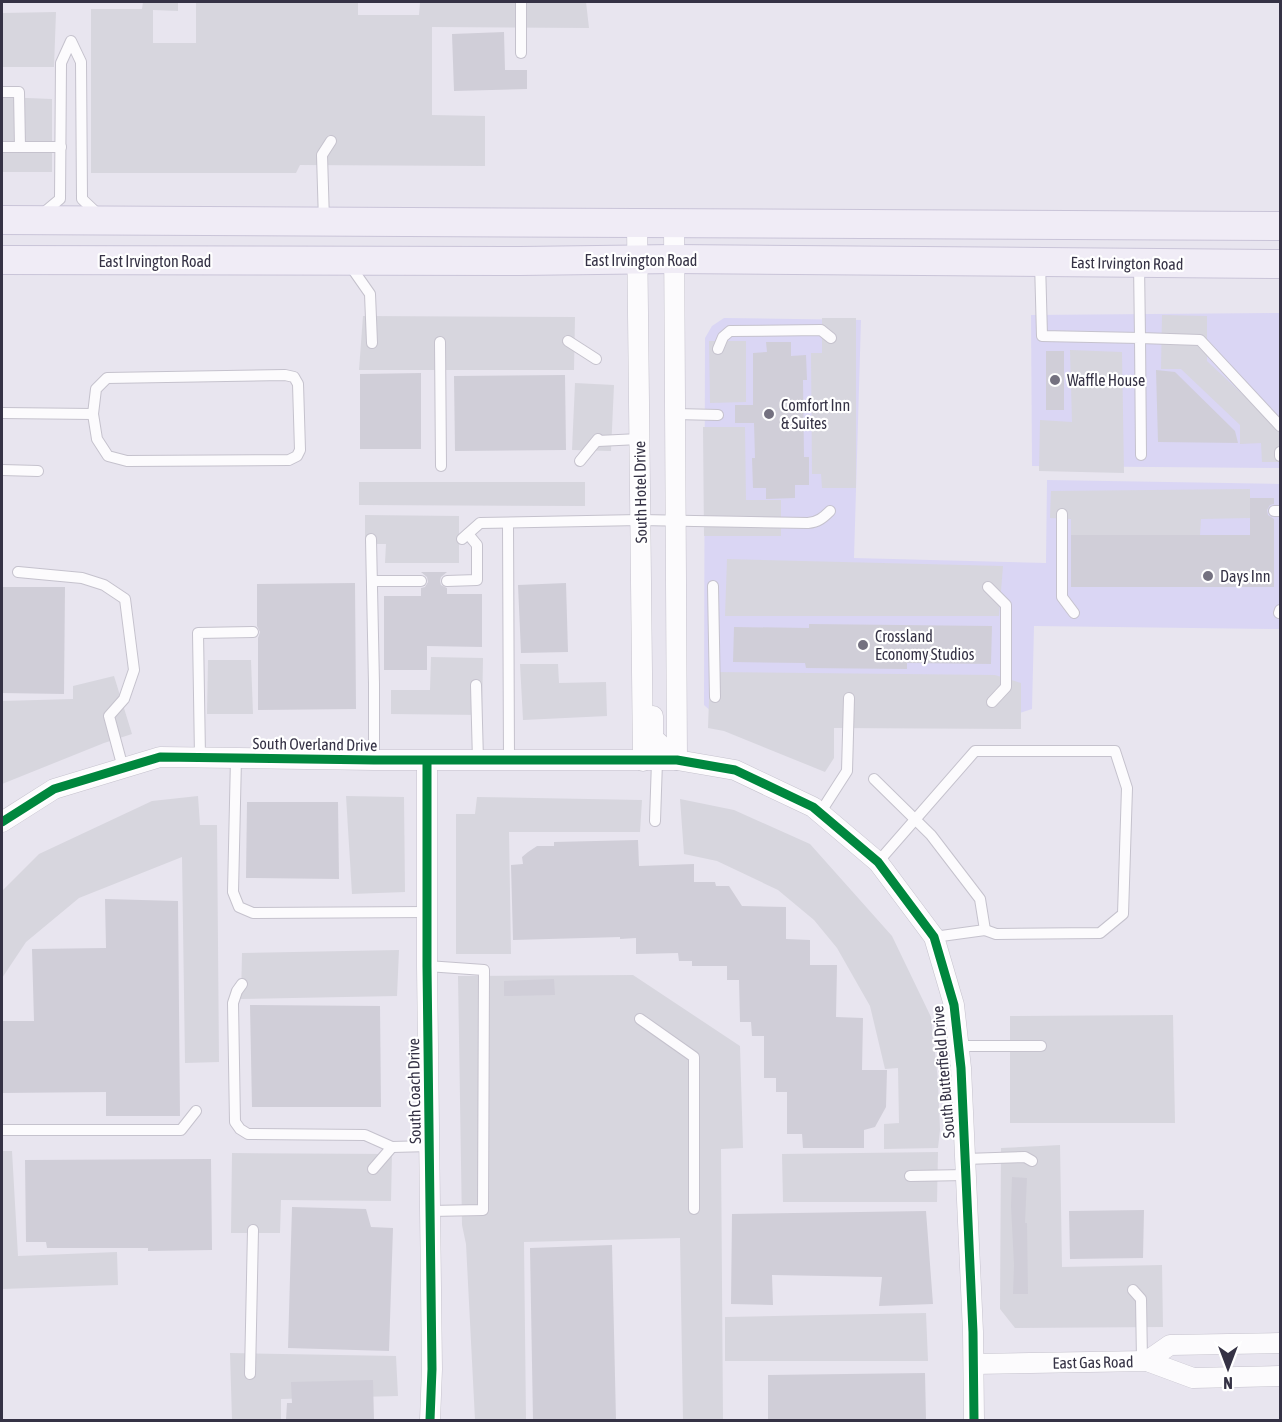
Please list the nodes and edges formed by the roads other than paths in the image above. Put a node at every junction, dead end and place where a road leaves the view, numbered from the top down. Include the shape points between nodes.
1 (521, 2) edge
2 (521, 53) dead end
3 (2, 92) edge
4 (331, 141) dead end
5 (2, 147) edge
6 (20, 147) junction
7 (61, 147) junction
8 (2, 220) edge
9 (34, 220) junction
10 (104, 220) junction
11 (324, 222) junction
12 (637, 224) junction
13 (674, 224) junction
14 (1281, 226) edge
15 (2, 260) edge
16 (637, 260) junction
17 (674, 260) junction
18 (347, 261) junction
19 (1040, 262) junction
20 (1138, 263) junction
21 (1281, 264) edge
22 (831, 338) dead end
23 (1140, 338) junction
24 (568, 341) dead end
25 (440, 342) dead end
26 (372, 343) dead end
27 (718, 349) dead end
28 (596, 359) dead end
29 (2, 413) edge
30 (93, 414) junction
31 (675, 414) junction
32 (718, 415) dead end
33 (1281, 426) edge
34 (639, 439) junction
35 (1141, 455) dead end
36 (580, 461) dead end
37 (441, 466) dead end
38 (2, 470) edge
39 (38, 471) dead end
40 (830, 511) dead end
41 (1062, 514) dead end
42 (640, 520) junction
43 (676, 522) junction
44 (508, 523) junction
45 (372, 539) dead end
46 (18, 572) dead end
47 (421, 580) dead end
48 (447, 580) dead end
49 (372, 581) junction
50 (713, 586) dead end
51 (988, 587) dead end
52 (641, 601) junction
53 (1074, 613) dead end
54 (253, 632) dead end
55 (476, 685) dead end
56 (715, 697) dead end
57 (849, 698) dead end
58 (992, 702) dead end
59 (200, 758) junction
60 (236, 758) junction
61 (374, 760) junction
62 (677, 760) junction
63 (427, 761) junction
64 (478, 761) junction
65 (509, 761) junction
66 (650, 761) junction
67 (123, 768) junction
68 (874, 779) dead end
69 (820, 813) junction
70 (915, 818) junction
71 (655, 821) dead end
72 (2, 822) edge
73 (878, 862) junction
74 (427, 912) junction
75 (985, 930) junction
76 (934, 937) junction
77 (427, 966) junction
78 (242, 984) dead end
79 (640, 1018) dead end
80 (958, 1046) junction
81 (1041, 1046) dead end
82 (196, 1112) dead end
83 (2, 1130) edge
84 (430, 1146) junction
85 (392, 1147) junction
86 (1032, 1161) dead end
87 (966, 1167) junction
88 (374, 1169) dead end
89 (910, 1176) dead end
90 (694, 1209) dead end
91 (430, 1211) junction
92 (253, 1230) dead end
93 (1133, 1290) dead end
94 (1281, 1343) edge
95 (1145, 1361) junction
96 (974, 1364) junction
97 (250, 1374) dead end
98 (1281, 1376) edge
99 (430, 1420) edge
100 (974, 1420) edge

1 - 2 lane
3 - 6 lane via 19,92
4 - 11 lane via 322,155
5 - 6 lane
6 - 7 lane
7 - 9 lane via 60,199
7 - 10 lane via 61,63 71,41 81,62 81,199
8 - 9 main road
9 - 10 main road
10 - 11 main road
11 - 12 main road
12 - 13 main road
12 - 16 street, South Hotel Drive
13 - 14 main road
13 - 17 street
15 - 18 main road, East Irvington Road
16 - 17 main road, East Irvington Road
16 - 18 main road, East Irvington Road
16 - 34 street, South Hotel Drive
17 - 19 main road, East Irvington Road
17 - 31 street
18 - 26 lane via 370,294
19 - 20 main road, East Irvington Road
19 - 23 lane via 1042,336
20 - 21 main road, East Irvington Road
20 - 23 lane
22 - 27 lane via 821,330 730,331
23 - 33 lane via 1200,340
23 - 35 lane
24 - 28 lane
25 - 37 lane
29 - 30 lane
30 - 30 lane via 97,439 108,456 127,460 290,460 300,450 298,384 294,377 285,375 107,378 96,389
31 - 32 lane
31 - 43 street
34 - 36 lane via 598,439
34 - 42 street, South Hotel Drive
38 - 39 lane
40 - 43 lane via 823,519 808,523
41 - 53 lane via 1062,597
42 - 43 lane
42 - 44 lane
42 - 52 street, South Hotel Drive
43 - 62 street
44 - 48 lane via 480,523 465,537 477,545 477,580
44 - 65 lane
45 - 49 lane
46 - 67 lane via 81,578 104,585 125,599 134,670 124,699 109,716
47 - 49 lane
49 - 61 lane
50 - 56 lane
51 - 58 lane via 1006,605 1006,687
52 - 62 street via 653,649 653,738
52 - 66 street, South Hotel Drive
54 - 59 lane via 198,633
55 - 64 lane
57 - 69 lane via 847,771
59 - 60 street, South Overland Drive
59 - 67 street, South Overland Drive via 160,757
60 - 61 street, South Overland Drive
60 - 74 lane via 233,892 239,907 253,913
61 - 63 street, South Overland Drive
62 - 66 street, South Butterfield Drive
62 - 69 street, South Butterfield Drive via 735,770
63 - 64 street, South Overland Drive
63 - 74 street, South Coach Drive
64 - 65 street, South Overland Drive
65 - 66 street, South Overland Drive
66 - 71 lane
67 - 72 street, South Overland Drive via 54,789
68 - 70 lane
69 - 73 street, South Butterfield Drive
70 - 73 lane
70 - 75 lane via 980,899
70 - 75 lane via 975,751 1115,751 1127,788 1124,914 1100,933 996,934
73 - 76 street, South Butterfield Drive
74 - 77 street, South Coach Drive
75 - 76 lane
76 - 80 street, South Butterfield Drive via 954,1005
77 - 84 street, South Coach Drive
77 - 91 lane via 484,970 483,1210
78 - 85 lane via 233,1003 235,1122 240,1129 248,1134 364,1135
79 - 90 lane via 694,1057
80 - 81 lane
80 - 87 street, South Butterfield Drive
82 - 83 lane via 181,1130
84 - 85 lane
84 - 91 street, South Coach Drive
85 - 88 lane
86 - 87 lane via 1024,1158
87 - 89 lane
87 - 96 street, South Butterfield Drive
91 - 99 street, South Coach Drive
92 - 97 lane
93 - 95 lane via 1141,1299
94 - 95 street via 1170,1345
95 - 96 street, East Gas Road
95 - 98 street, East Gas Road via 1193,1378
96 - 100 street, South Butterfield Drive

